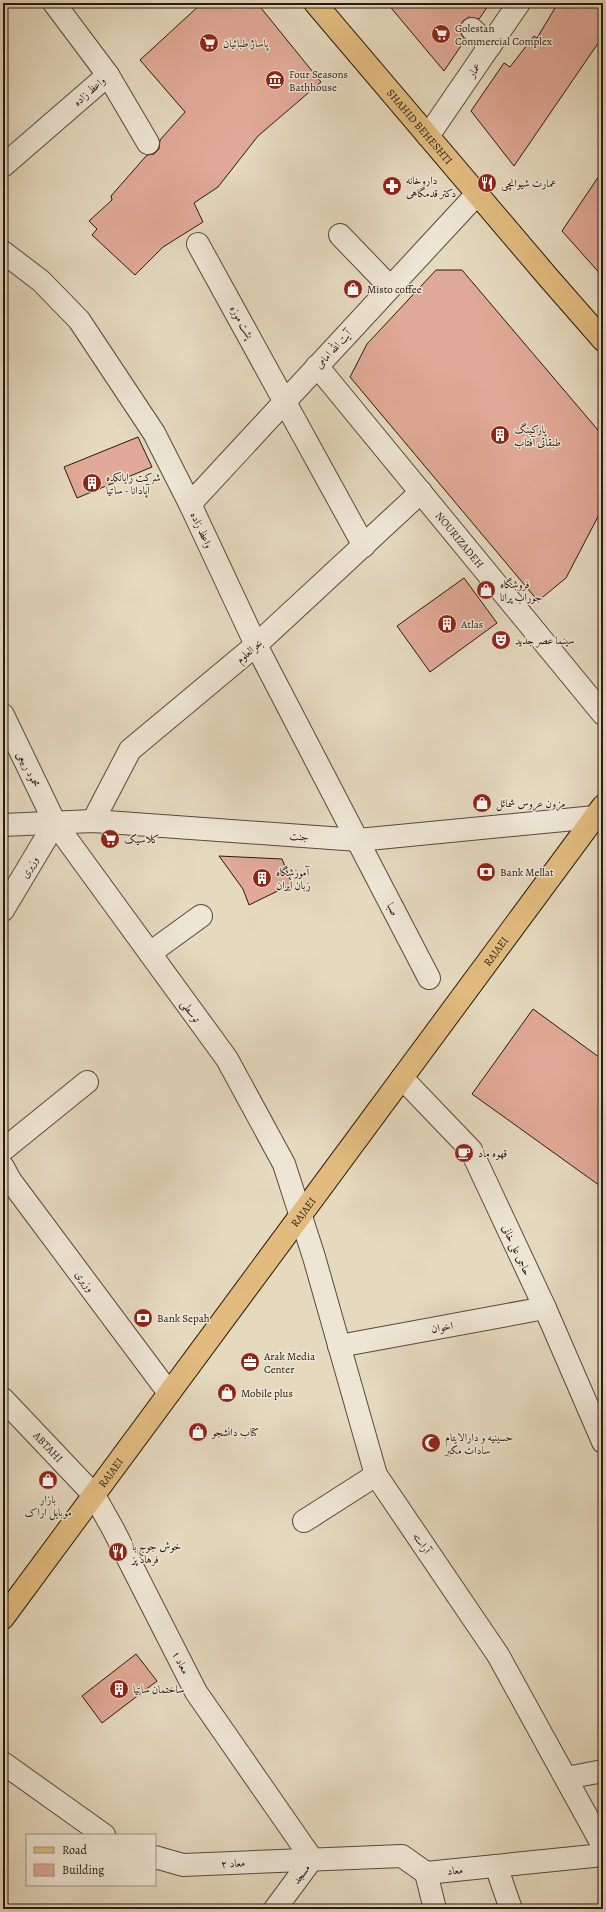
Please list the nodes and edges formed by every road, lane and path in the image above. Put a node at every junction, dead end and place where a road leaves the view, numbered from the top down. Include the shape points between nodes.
1 (54, 3) edge
2 (316, 3) edge
3 (519, 3) edge
4 (472, 30) dead end
5 (490, 46) junction
6 (108, 75) junction
7 (428, 136) junction
8 (148, 143) dead end
9 (3, 166) edge
10 (476, 194) junction
11 (340, 235) dead end
12 (198, 244) dead end
13 (3, 252) edge
14 (390, 287) junction
15 (603, 340) edge
16 (317, 366) junction
17 (285, 401) junction
18 (421, 492) junction
19 (190, 504) junction
20 (364, 546) junction
21 (256, 645) junction
22 (603, 714) edge
23 (3, 715) edge
24 (599, 812) edge
25 (93, 821) junction
26 (55, 823) junction
27 (3, 825) edge
28 (358, 840) junction
29 (3, 910) edge
30 (201, 916) dead end
31 (150, 953) junction
32 (428, 978) dead end
33 (402, 1078) junction
34 (87, 1082) dead end
35 (3, 1150) edge
36 (3, 1167) edge
37 (301, 1214) junction
38 (545, 1308) junction
39 (339, 1346) junction
40 (169, 1393) junction
41 (3, 1400) edge
42 (603, 1442) edge
43 (376, 1475) junction
44 (94, 1495) junction
45 (304, 1521) dead end
46 (3, 1618) edge
47 (3, 1763) edge
48 (603, 1771) edge
49 (566, 1778) junction
50 (103, 1834) edge
51 (603, 1846) edge
52 (603, 1856) edge
53 (156, 1857) edge
54 (312, 1859) junction
55 (496, 1866) junction
56 (426, 1873) junction
57 (276, 1909) edge
58 (436, 1909) edge
59 (511, 1909) edge

1 - 6 street, واعظ زاده
2 - 7 main road, SHAHID BEHESHTI
3 - 5 street, عمار
4 - 5 street
5 - 7 street, عمار
6 - 8 street
6 - 9 street, واعظ زاده
7 - 10 main road, SHAHID BEHESHTI
10 - 14 street, آیت الله امامی
10 - 15 main road, SHAHID BEHESHTI
11 - 14 street
12 - 17 street, پشت موزه
13 - 19 street, واعظ زاده via 41,281 79,320 154,433
14 - 16 street, آیت الله امامی
16 - 17 street, آیت الله امامی
16 - 18 street, NOURIZADEH
17 - 19 street, آیت الله امامی
17 - 20 street, پشت موزه
18 - 20 street, بحرالعلوم
18 - 22 street, NOURIZADEH
19 - 21 street, واعظ زاده
20 - 21 street, بحرالعلوم
21 - 25 street, بحرالعلوم via 130,750
21 - 28 street, واعظ زاده
23 - 26 street, محمود ربیعی
24 - 28 street, جنت
24 - 33 main road, RAJAEI
25 - 26 street, جنت
25 - 28 street, جنت
26 - 27 street, جنت
26 - 29 street, وزیری
26 - 31 street, توسطی
28 - 32 street, صبا
30 - 31 street
31 - 37 street, توسطی via 227,1059 284,1164
33 - 37 main road, RAJAEI
33 - 38 street, حاجی علی خانی via 471,1150
34 - 35 street
36 - 40 street, وزیری via 10,1180
37 - 39 street, آراسته
37 - 40 main road, RAJAEI
38 - 39 street, اخوان
38 - 42 street, حاجی علی خانی
39 - 43 street, آراسته
40 - 44 main road, RAJAEI
41 - 44 street, ABTAHI
43 - 45 street
43 - 49 street, آراسته via 498,1655
44 - 46 main road, RAJAEI
44 - 54 street, معاد ۱ via 196,1692
47 - 50 street
48 - 49 street
49 - 51 street, آراسته
52 - 55 street, معاد
53 - 54 street, معاد ۲ via 183,1865
54 - 56 street via 402,1856
54 - 57 street, مسجد
55 - 56 street, معاد
55 - 59 street
56 - 58 street

